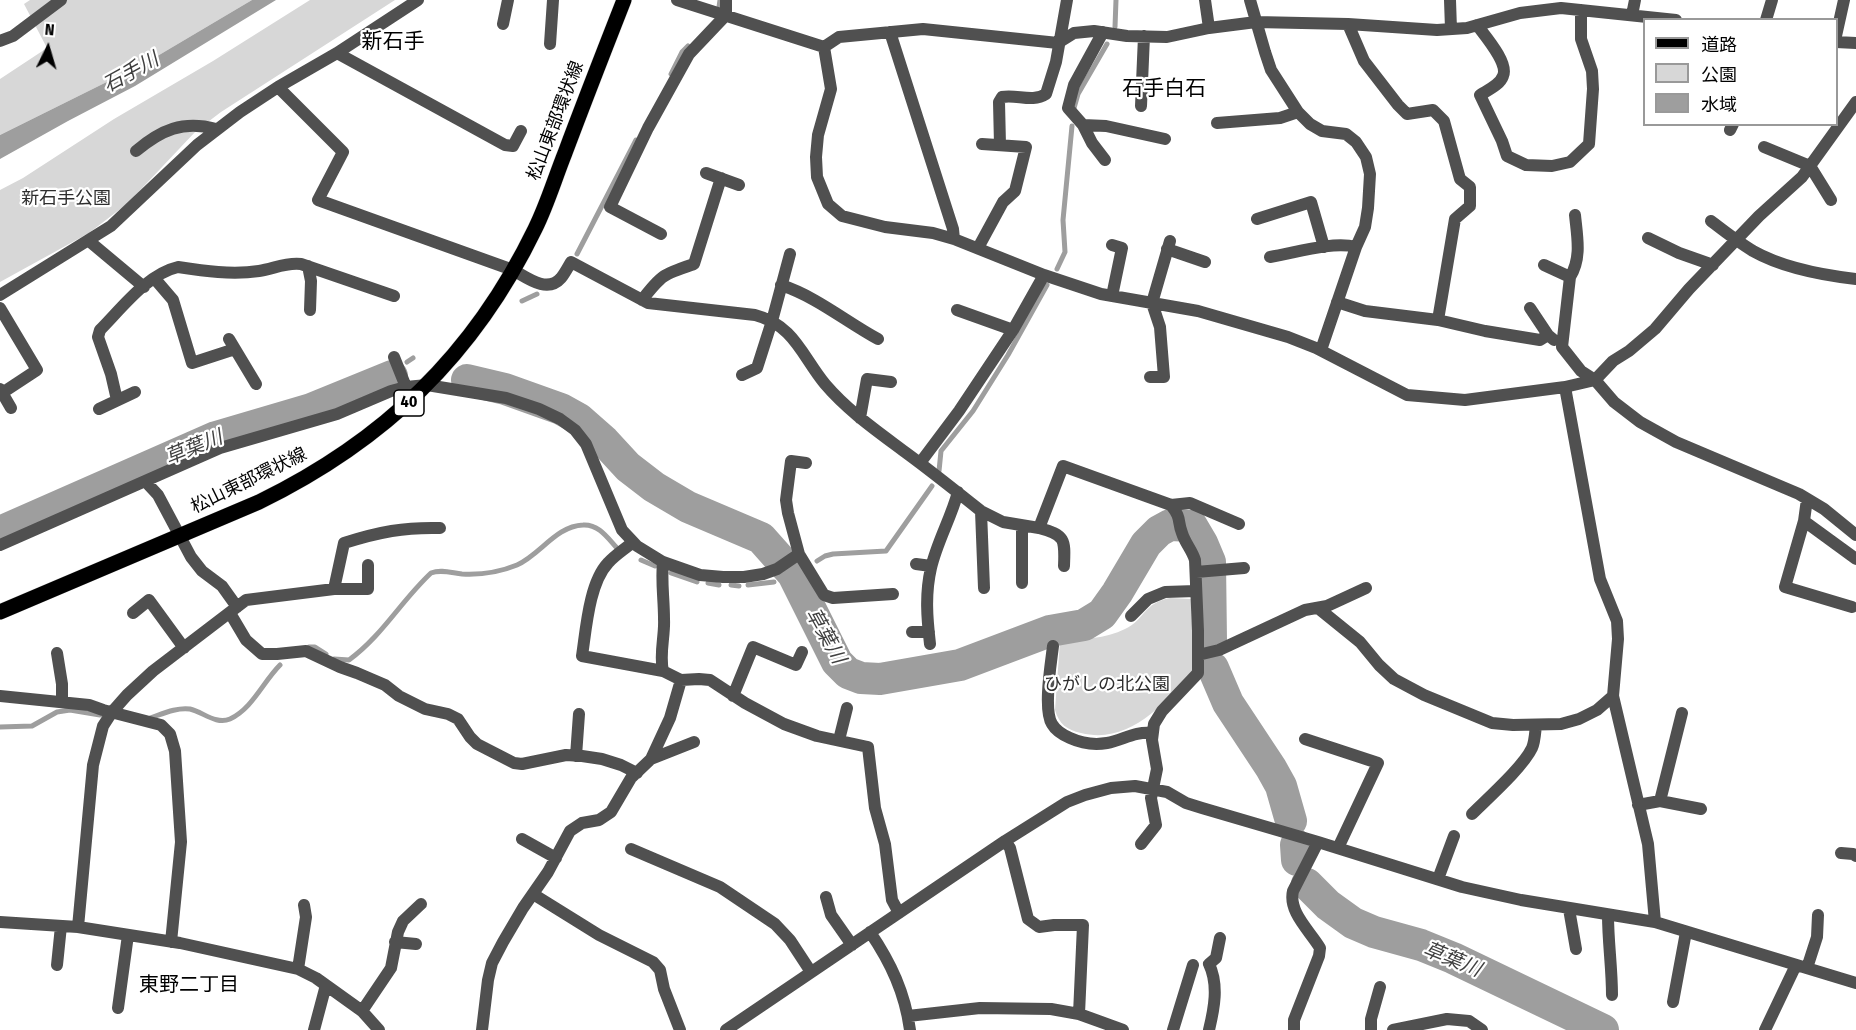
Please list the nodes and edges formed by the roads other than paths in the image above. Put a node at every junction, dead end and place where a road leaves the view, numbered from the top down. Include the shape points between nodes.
1 (61, 0) edge
2 (418, 0) edge
3 (508, 0) edge
4 (553, 0) edge
5 (624, 0) edge
6 (678, 0) edge
7 (726, 0) edge
8 (1067, 0) edge
9 (1205, 0) edge
10 (1250, 0) edge
11 (1450, 0) edge
12 (1635, 0) edge
13 (1772, 0) edge
14 (1844, 0) edge
15 (1581, 10) junction
16 (726, 15) junction
17 (1632, 15) junction
18 (1658, 18) edge
19 (1767, 18) edge
20 (1256, 22) junction
21 (503, 24) dead end
22 (1348, 24) junction
23 (1477, 25) junction
24 (1838, 27) edge
25 (1209, 28) junction
26 (1451, 29) junction
27 (890, 32) junction
28 (1103, 32) junction
29 (1144, 36) junction
30 (0, 40) edge
31 (1838, 42) edge
32 (1058, 43) junction
33 (1856, 43) edge
34 (550, 44) dead end
35 (824, 47) junction
36 (337, 53) junction
37 (279, 87) junction
38 (1856, 102) edge
39 (1141, 106) dead end
40 (1298, 112) junction
41 (1078, 120) junction
42 (1217, 123) dead end
43 (216, 129) junction
44 (521, 131) dead end
45 (1165, 139) dead end
46 (982, 144) dead end
47 (1000, 145) junction
48 (1764, 147) dead end
49 (136, 151) dead end
50 (1105, 160) dead end
51 (1810, 166) junction
52 (706, 173) dead end
53 (721, 178) junction
54 (739, 185) dead end
55 (1831, 200) dead end
56 (1575, 215) dead end
57 (1257, 219) dead end
58 (1711, 221) dead end
59 (661, 234) dead end
60 (1648, 238) dead end
61 (954, 239) junction
62 (89, 241) junction
63 (1737, 241) junction
64 (1112, 245) dead end
65 (1324, 247) junction
66 (1356, 247) junction
67 (978, 248) junction
68 (790, 254) dead end
69 (1270, 257) dead end
70 (1205, 262) dead end
71 (1544, 264) dead end
72 (1713, 265) junction
73 (308, 266) junction
74 (513, 270) junction
75 (1044, 275) junction
76 (1570, 277) junction
77 (155, 279) junction
78 (1856, 279) edge
79 (782, 285) junction
80 (144, 287) junction
81 (0, 295) edge
82 (394, 296) dead end
83 (1112, 296) junction
84 (642, 300) junction
85 (1337, 302) junction
86 (1152, 303) junction
87 (0, 308) edge
88 (1530, 308) dead end
89 (310, 310) dead end
90 (957, 310) dead end
91 (1438, 320) junction
92 (772, 321) junction
93 (1013, 330) junction
94 (1548, 335) junction
95 (878, 339) dead end
96 (1562, 347) junction
97 (1321, 350) junction
98 (394, 357) dead end
99 (742, 375) dead end
100 (1150, 377) dead end
101 (1594, 380) junction
102 (891, 382) dead end
103 (256, 384) dead end
104 (427, 385) junction
105 (406, 387) junction
106 (1565, 387) junction
107 (1, 391) edge
108 (135, 392) dead end
109 (117, 400) junction
110 (11, 408) dead end
111 (99, 409) dead end
112 (860, 418) junction
113 (806, 463) dead end
114 (920, 463) junction
115 (145, 481) junction
116 (958, 492) junction
117 (1807, 499) junction
118 (1175, 510) junction
119 (981, 511) junction
120 (1856, 518) edge
121 (1804, 521) junction
122 (1239, 524) dead end
123 (1022, 526) junction
124 (440, 528) dead end
125 (1039, 528) junction
126 (1851, 531) edge
127 (179, 536) junction
128 (633, 542) junction
129 (0, 545) edge
130 (795, 556) junction
131 (1856, 559) edge
132 (663, 562) junction
133 (916, 564) dead end
134 (368, 565) dead end
135 (931, 566) junction
136 (1064, 566) dead end
137 (1244, 568) dead end
138 (1205, 572) junction
139 (1022, 583) dead end
140 (984, 588) dead end
141 (1366, 588) dead end
142 (334, 589) junction
143 (1196, 591) junction
144 (893, 594) dead end
145 (1852, 607) dead end
146 (1318, 608) junction
147 (233, 610) junction
148 (0, 612) edge
149 (134, 614) dead end
150 (1131, 616) dead end
151 (912, 632) dead end
152 (1053, 646) dead end
153 (184, 648) junction
154 (57, 652) dead end
155 (802, 652) dead end
156 (1198, 655) junction
157 (663, 671) junction
158 (681, 680) junction
159 (0, 696) edge
160 (733, 696) junction
161 (1613, 696) junction
162 (62, 702) junction
163 (848, 708) dead end
164 (112, 712) junction
165 (1682, 712) dead end
166 (579, 714) dead end
167 (1536, 725) junction
168 (1152, 733) junction
169 (1305, 739) dead end
170 (839, 740) junction
171 (694, 742) dead end
172 (576, 756) junction
173 (651, 759) junction
174 (637, 773) junction
175 (1154, 789) junction
176 (1660, 801) junction
177 (1638, 806) junction
178 (1701, 809) dead end
179 (1472, 814) dead end
180 (1454, 836) dead end
181 (522, 839) dead end
182 (1005, 841) junction
183 (1318, 842) junction
184 (1141, 844) dead end
185 (1338, 848) junction
186 (631, 849) dead end
187 (1841, 854) dead end
188 (1856, 856) edge
189 (556, 858) junction
190 (1438, 879) junction
191 (533, 894) junction
192 (826, 897) dead end
193 (304, 904) dead end
194 (421, 904) dead end
195 (1569, 909) junction
196 (899, 913) junction
197 (1608, 915) junction
198 (1818, 915) dead end
199 (0, 922) edge
200 (1655, 922) junction
201 (61, 926) junction
202 (78, 927) junction
203 (870, 932) junction
204 (1686, 932) junction
205 (128, 935) junction
206 (1220, 938) dead end
207 (171, 942) junction
208 (395, 942) junction
209 (416, 944) dead end
210 (852, 945) junction
211 (1576, 949) dead end
212 (57, 965) dead end
213 (1193, 965) dead end
214 (1801, 966) junction
215 (298, 969) junction
216 (811, 972) junction
217 (1856, 982) edge
218 (327, 985) junction
219 (1380, 987) dead end
220 (1612, 995) dead end
221 (1673, 1002) dead end
222 (118, 1008) dead end
223 (362, 1011) junction
224 (1079, 1014) junction
225 (908, 1017) junction
226 (314, 1030) edge
227 (379, 1030) edge
228 (482, 1030) edge
229 (680, 1030) edge
230 (726, 1030) edge
231 (910, 1030) edge
232 (1123, 1030) edge
233 (1173, 1030) edge
234 (1209, 1030) edge
235 (1294, 1030) edge
236 (1371, 1030) edge
237 (1393, 1030) edge
238 (1482, 1030) edge
239 (1765, 1030) edge

1 - 30 street via 14,36
2 - 36 street
3 - 21 street
4 - 34 street
5 - 74 main road, 松山東部環状線 / 40 via 535,229
6 - 16 street
7 - 16 street
8 - 32 street
9 - 25 street
10 - 20 street
11 - 26 street
12 - 17 street
13 - 19 street
14 - 24 street
15 - 17 street
15 - 23 street via 1520,13
15 - 23 street via 1581,39 1592,71 1589,144 1570,162 1552,166 1526,165 1507,156 1480,95 1497,84 1505,68
16 - 35 street
16 - 59 street via 689,54 610,207
17 - 18 street
20 - 22 street
20 - 25 street
20 - 40 street via 1271,70
22 - 26 street
22 - 91 street via 1364,61 1398,105 1407,114 1433,110 1444,121 1460,179 1470,187 1470,206 1455,219
23 - 26 street
25 - 29 street via 1167,37
27 - 32 street via 923,29
27 - 35 street via 839,37
27 - 61 street
28 - 29 street
28 - 32 street via 1074,33
28 - 41 street via 1074,85 1068,108
29 - 39 street
31 - 33 street
32 - 47 street via 1046,94 1032,99 1002,96
35 - 61 street via 831,88 816,157 817,177 828,204 842,216 858,221
36 - 37 street
36 - 44 street via 506,145 513,146
37 - 43 street
37 - 74 street via 343,152 318,200
38 - 51 street
40 - 42 street via 1280,118
40 - 66 street via 1322,131 1346,135 1366,158 1370,174 1368,208
41 - 45 street
41 - 50 street
43 - 49 street via 177,126 153,136
43 - 62 street via 129,211
46 - 47 street
47 - 67 street via 1026,147 1015,191 1003,202
48 - 51 street
51 - 55 street
51 - 63 street
52 - 53 street
53 - 54 street
53 - 84 street via 694,264 667,273
56 - 76 street via 1578,257
57 - 65 street via 1311,202
58 - 63 street
60 - 72 street
61 - 67 street
62 - 80 street
62 - 81 street
63 - 72 street
63 - 78 street via 1777,262
64 - 83 street via 1122,248
65 - 66 street
65 - 69 street
66 - 85 street
67 - 75 street
68 - 79 street
70 - 86 street via 1168,245
71 - 76 street
72 - 101 street via 1655,329
73 - 77 street via 292,263 233,273 178,267
73 - 82 street
73 - 89 street
74 - 84 street via 539,285 549,284 559,280 571,261
74 - 104 main road, 松山東部環状線 / 40 via 480,322
75 - 83 street
75 - 93 street
76 - 96 street
77 - 80 street
77 - 103 street via 173,300 192,363 232,344
79 - 92 street
79 - 95 street via 818,301
80 - 109 street via 100,330 98,337
83 - 86 street
84 - 92 street via 755,315
85 - 91 street via 1365,311
85 - 97 street
86 - 97 street via 1198,311
86 - 100 street via 1160,327 1164,376
87 - 107 street via 37,370
88 - 94 street
90 - 93 street
91 - 94 street via 1540,340
92 - 99 street via 757,368
92 - 112 street via 790,336 825,384
93 - 114 street
94 - 96 street
96 - 101 street via 1581,371
97 - 106 street via 1407,395 1465,400
98 - 105 street
101 - 106 street
101 - 117 street via 1614,402 1649,427
102 - 112 street via 867,379
104 - 105 street
104 - 127 main road, 松山東部環状線 / 40 via 398,413 337,459 295,484
104 - 128 street via 506,398 539,409 575,430 586,444 622,530
105 - 115 street via 337,414 220,447
106 - 161 street via 1599,579 1617,621
107 - 110 street
108 - 109 street
109 - 111 street
112 - 114 street
113 - 130 street via 791,461 786,500
114 - 116 street
115 - 127 street via 158,495
115 - 129 street
116 - 119 street
116 - 135 street
117 - 121 street
117 - 126 street
118 - 122 street via 1190,503
118 - 125 street via 1063,466
118 - 138 street via 1181,532
119 - 123 street
119 - 140 street
120 - 126 street
121 - 131 street
121 - 145 street via 1785,587
123 - 125 street
123 - 139 street
124 - 142 street via 376,532 344,543
125 - 136 street via 1056,533 1065,545
127 - 147 street via 202,572 222,586
127 - 148 main road, 松山東部環状線 / 40
128 - 132 street
128 - 157 street via 607,564 598,578 582,656
130 - 132 street via 777,569 744,577 700,574
130 - 144 street via 824,595 833,598
132 - 157 street
133 - 135 street
134 - 142 street via 368,589
135 - 151 street via 926,606 929,638
137 - 138 street
138 - 143 street
141 - 146 street
142 - 147 street via 246,600
143 - 150 street via 1165,592 1148,598
143 - 156 street
146 - 156 street via 1305,610 1219,650
146 - 167 street via 1360,642 1394,679 1424,696 1492,723
147 - 153 street
147 - 172 street via 246,640 262,654 306,651 385,685 425,709 458,719 477,744 514,763
149 - 153 street via 148,600
152 - 168 street via 1048,710 1051,723 1061,734 1105,744 1133,734
153 - 164 street via 153,671
154 - 162 street
155 - 160 street via 796,665 753,647
156 - 168 street via 1198,673 1162,711
157 - 158 street
158 - 160 street via 710,680
158 - 173 street via 670,718
159 - 162 street
160 - 170 street via 784,724
161 - 167 street via 1579,719
161 - 177 street
162 - 164 street
163 - 170 street
164 - 202 street via 103,726 93,765
164 - 207 street via 161,724 170,734 175,751 181,842
165 - 176 street
166 - 172 street
167 - 179 street via 1532,748 1525,759
168 - 175 street via 1157,769
169 - 185 street via 1378,763
170 - 196 street via 868,747 892,900
171 - 173 street
172 - 174 street via 602,759
173 - 174 street
174 - 189 street via 611,812 570,831
175 - 182 street via 1111,788 1085,795
175 - 183 street via 1186,803
175 - 184 street via 1151,798 1156,825
176 - 177 street
176 - 178 street
177 - 200 street via 1648,844
180 - 190 street
181 - 189 street
182 - 196 street
182 - 224 street via 1028,919 1039,927 1083,925
183 - 185 street
183 - 235 street via 1291,898 1320,948 1294,1020
185 - 190 street
186 - 216 street via 720,887 775,924
187 - 188 street
189 - 191 street
190 - 195 street
191 - 228 street via 492,963
191 - 229 street via 599,935 653,962 660,970
192 - 210 street via 831,915
193 - 215 street via 306,917
194 - 208 street via 403,921
195 - 197 street
195 - 211 street
196 - 203 street
197 - 200 street
197 - 220 street
198 - 214 street via 1816,937
199 - 201 street
200 - 204 street
201 - 202 street
201 - 212 street
202 - 205 street
203 - 210 street
203 - 225 street via 887,956
204 - 214 street
204 - 221 street
205 - 207 street
205 - 222 street
206 - 234 street via 1216,958 1209,964 1215,988
207 - 215 street
208 - 209 street
208 - 223 street via 391,968
210 - 216 street
213 - 233 street
214 - 217 street
214 - 239 street
215 - 218 street
216 - 230 street
218 - 223 street
218 - 226 street
219 - 236 street
223 - 227 street
224 - 225 street via 1051,1009 980,1008
224 - 232 street
225 - 231 street
237 - 238 street via 1447,1019 1469,1021

